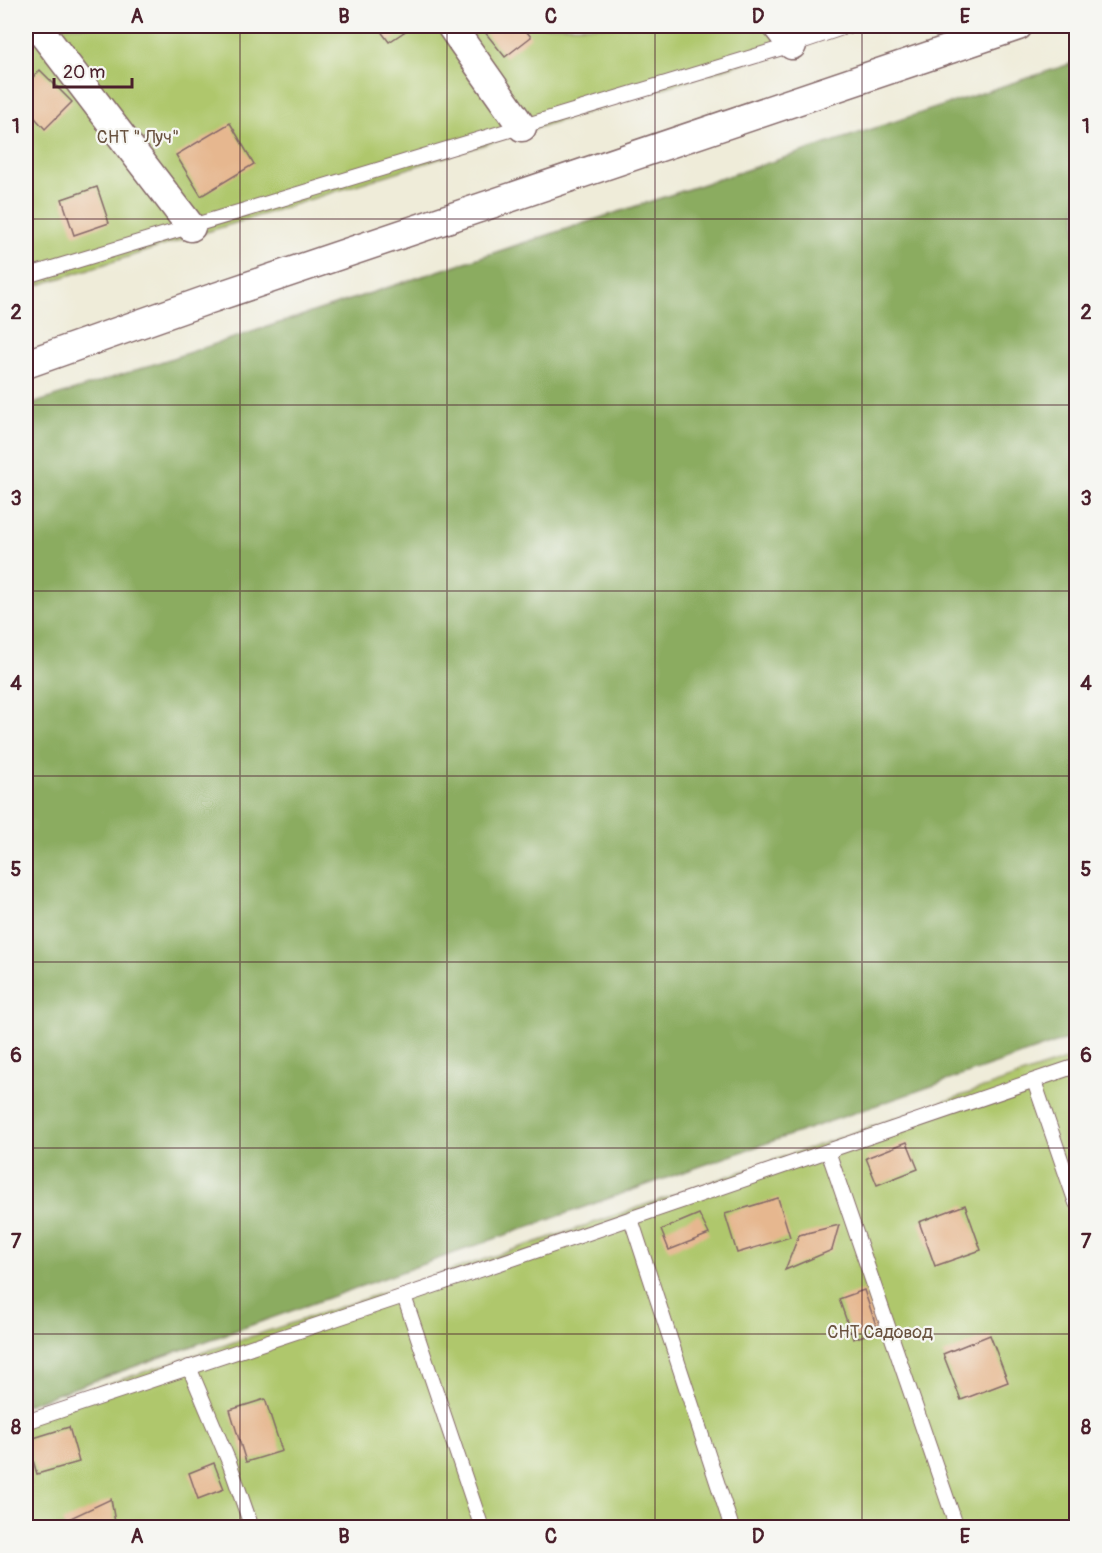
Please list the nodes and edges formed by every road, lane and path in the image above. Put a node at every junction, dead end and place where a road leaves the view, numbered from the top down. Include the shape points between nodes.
1 (37, 26) edge
2 (451, 26) edge
3 (848, 26) edge
4 (1018, 26) edge
5 (785, 35) edge
6 (522, 127) junction
7 (191, 227) junction
8 (26, 276) edge
9 (26, 364) edge
10 (1077, 1066) edge
11 (1034, 1081) junction
12 (828, 1151) junction
13 (1077, 1203) edge
14 (631, 1219) junction
15 (404, 1296) junction
16 (189, 1367) junction
17 (26, 1422) edge
18 (252, 1527) edge
19 (482, 1527) edge
20 (732, 1527) edge
21 (957, 1527) edge

1 - 7 street
2 - 6 street
3 - 5 lane
4 - 9 street
5 - 6 lane
6 - 7 lane
7 - 8 lane
10 - 11 lane
11 - 12 lane
11 - 13 lane
12 - 14 lane
12 - 21 lane
14 - 15 lane
14 - 20 lane
15 - 16 lane
15 - 19 lane
16 - 17 lane
16 - 18 lane

